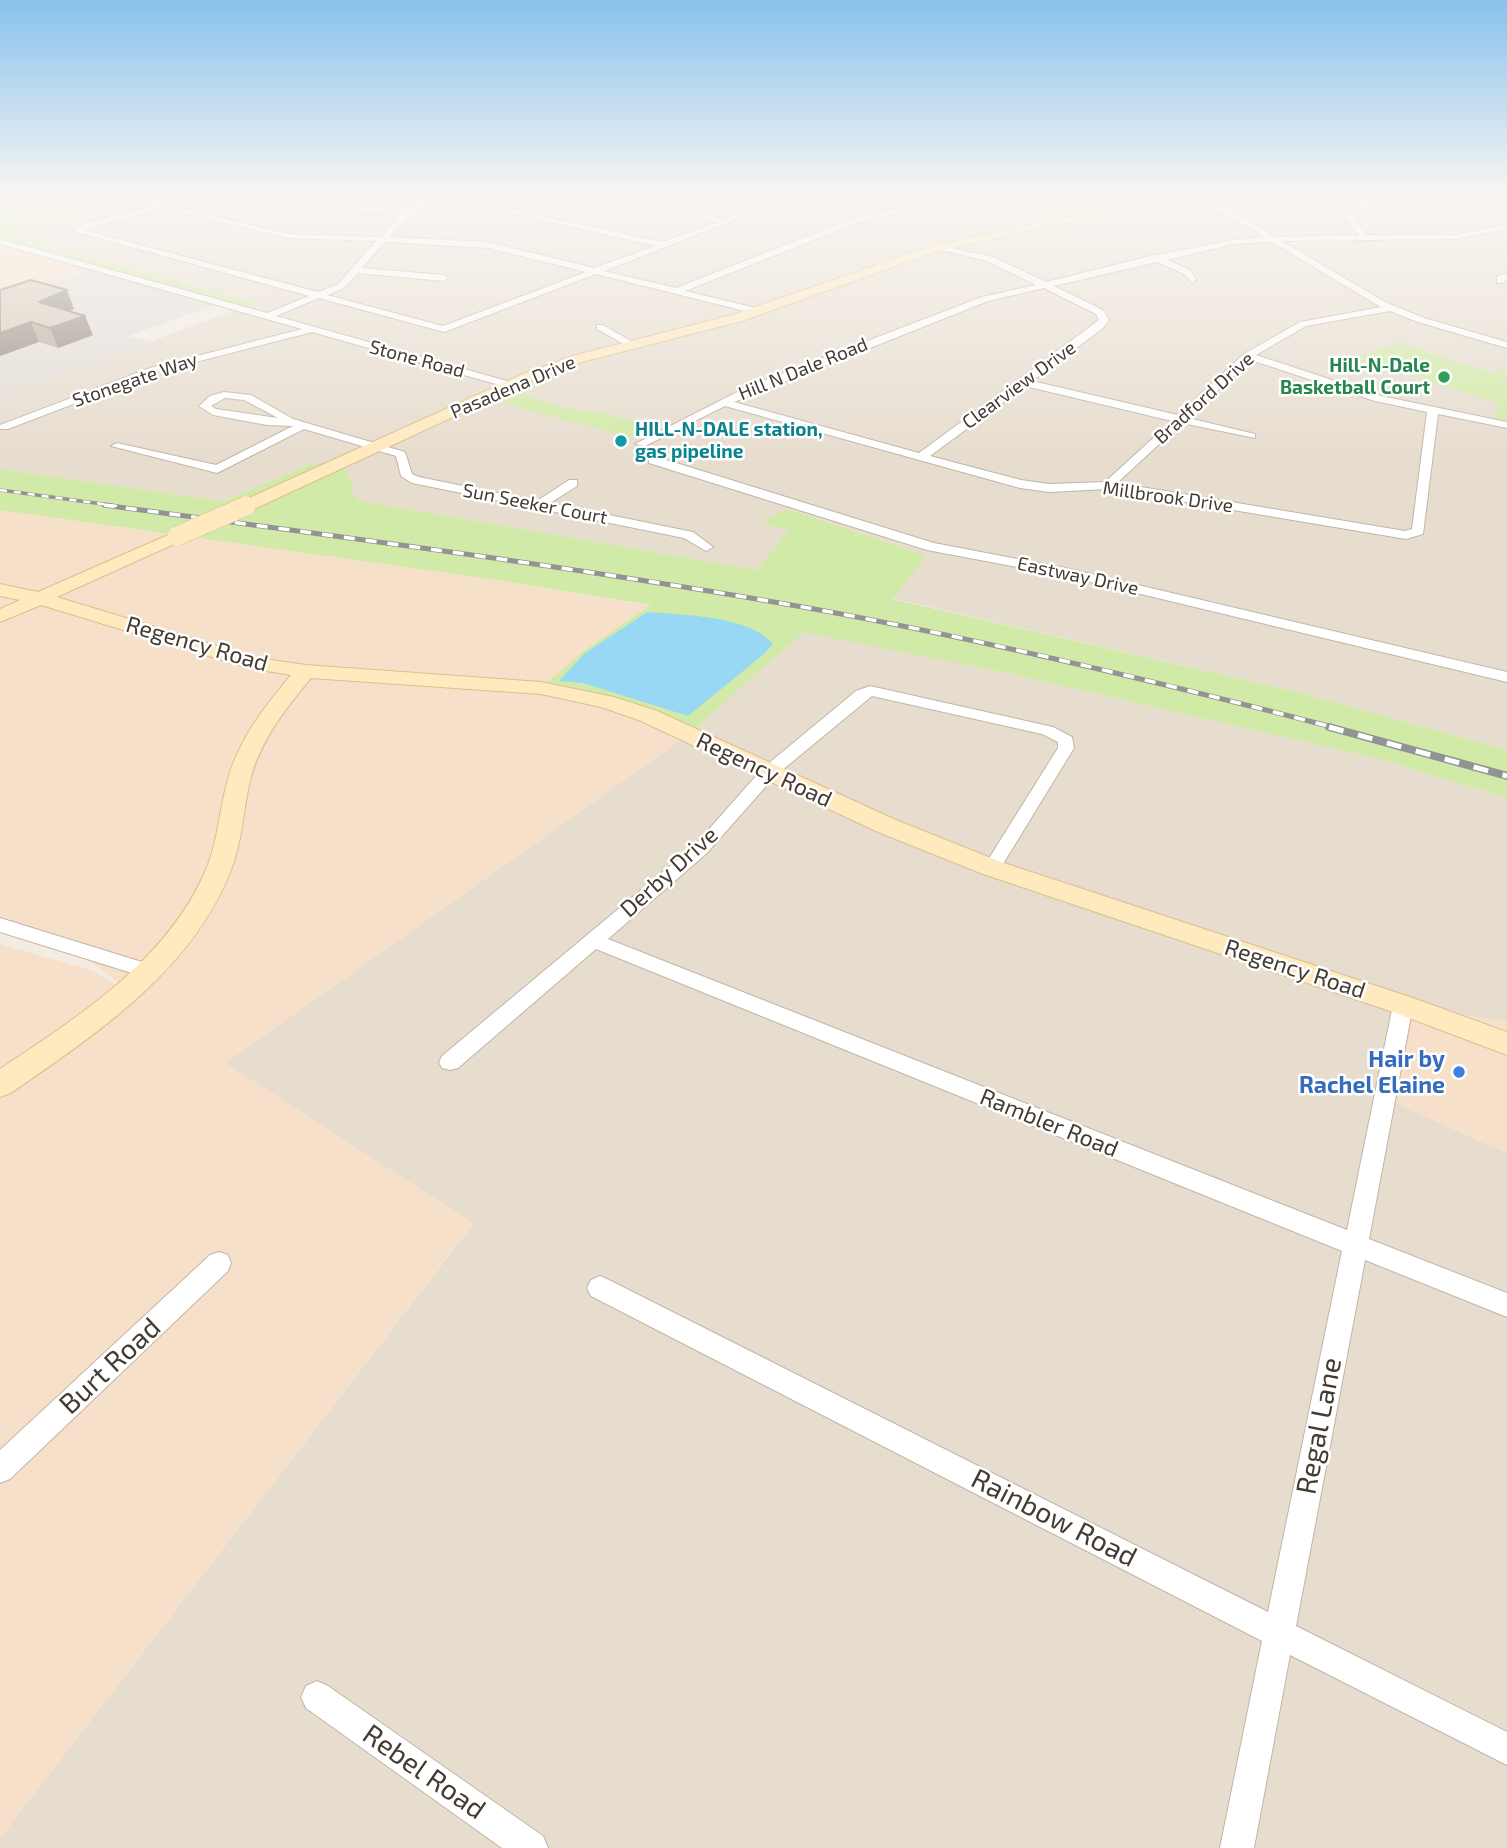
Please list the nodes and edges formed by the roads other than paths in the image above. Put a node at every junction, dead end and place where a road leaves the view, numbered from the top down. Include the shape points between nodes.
1 (151, 284) edge
2 (271, 284) edge
3 (343, 284) edge
4 (562, 284) edge
5 (657, 284) edge
6 (694, 284) edge
7 (834, 284) edge
8 (1044, 284) joint
9 (1348, 284) edge
10 (680, 290) junction
11 (318, 297) junction
12 (1390, 308) junction
13 (757, 311) junction
14 (265, 317) junction
15 (600, 327) dead end
16 (309, 330) junction
17 (633, 345) junction
18 (1507, 345) edge
19 (1248, 356) junction
20 (1023, 382) junction
21 (510, 386) junction
22 (722, 402) junction
23 (1433, 412) junction
24 (1181, 419) junction
25 (289, 421) junction
26 (303, 425) junction
27 (1507, 425) edge
28 (4, 426) dead end
29 (1251, 436) dead end
30 (641, 444) dead end
31 (117, 446) dead end
32 (378, 446) junction
33 (921, 457) junction
34 (653, 460) dead end
35 (573, 483) dead end
36 (1108, 485) junction
37 (540, 504) junction
38 (706, 547) dead end
39 (0, 590) edge
40 (40, 598) junction
41 (0, 616) edge
42 (306, 671) junction
43 (1507, 677) edge
44 (769, 772) junction
45 (992, 868) junction
46 (0, 925) edge
47 (592, 940) junction
48 (148, 971) junction
49 (1402, 1005) junction
50 (1507, 1044) edge
51 (450, 1062) dead end
52 (0, 1085) edge
53 (1354, 1244) junction
54 (219, 1263) dead end
55 (600, 1288) dead end
56 (1507, 1305) edge
57 (0, 1469) edge
58 (1279, 1632) junction
59 (317, 1697) dead end
60 (1507, 1749) edge
61 (531, 1848) edge
62 (1237, 1848) edge

1 - 14 street, Stone Road
2 - 11 street
3 - 11 street
4 - 11 street via 444,329
5 - 10 street
6 - 10 street
7 - 13 street, Pasadena Drive
8 - 20 street, Clearview Drive via 1100,312 1104,320
8 - 22 street, Hill N Dale Road via 955,308
9 - 12 street
10 - 13 street
11 - 14 street
12 - 18 street
12 - 19 street, Bradford Drive via 1303,324
13 - 17 street, Pasadena Drive
14 - 16 street, Stone Road
15 - 17 street
16 - 21 street, Stone Road
16 - 28 street, Stonegate Way via 165,366
17 - 21 street, Pasadena Drive via 565,363
19 - 23 street via 1357,393
19 - 24 street, Bradford Drive
20 - 24 street
20 - 33 street, Clearview Drive
21 - 32 street, Pasadena Drive
22 - 30 street, Hill N Dale Road
22 - 33 street, Millbrook Drive
23 - 27 street
23 - 36 street, Millbrook Drive via 1414,534
24 - 29 street
24 - 36 street, Bradford Drive
25 - 25 street via 267,422 204,406 237,396 269,407
25 - 26 street
26 - 31 street via 217,469
26 - 32 street
32 - 37 street, Sun Seeker Court via 401,454 407,476 416,480
32 - 40 street, Pasadena Drive, bridge
33 - 36 street, Millbrook Drive via 1035,486
34 - 43 street, Eastway Drive via 932,547 1083,576
35 - 37 street
37 - 38 street, Sun Seeker Court via 688,535
39 - 40 street, Regency Road
40 - 41 street, Pasadena Drive
40 - 42 street, Regency Road via 255,664
42 - 44 street, Regency Road via 565,692 649,716
42 - 48 street via 259,733 243,765 229,840 205,898
44 - 45 street, Regency Road
44 - 45 street, Derby Drive via 870,691 1057,733 1066,740 1066,748
44 - 47 street, Derby Drive via 701,849
45 - 49 street, Regency Road
46 - 48 street
47 - 51 street, Derby Drive
47 - 53 street, Rambler Road
48 - 52 street via 93,1019
49 - 50 street, Regency Road
49 - 53 street, Regal Lane
53 - 56 street, Rambler Road
53 - 58 street, Regal Lane
54 - 57 street, Burt Road
55 - 58 street, Rainbow Road
58 - 60 street, Rainbow Road
58 - 62 street, Regal Lane
59 - 61 street, Rebel Road

